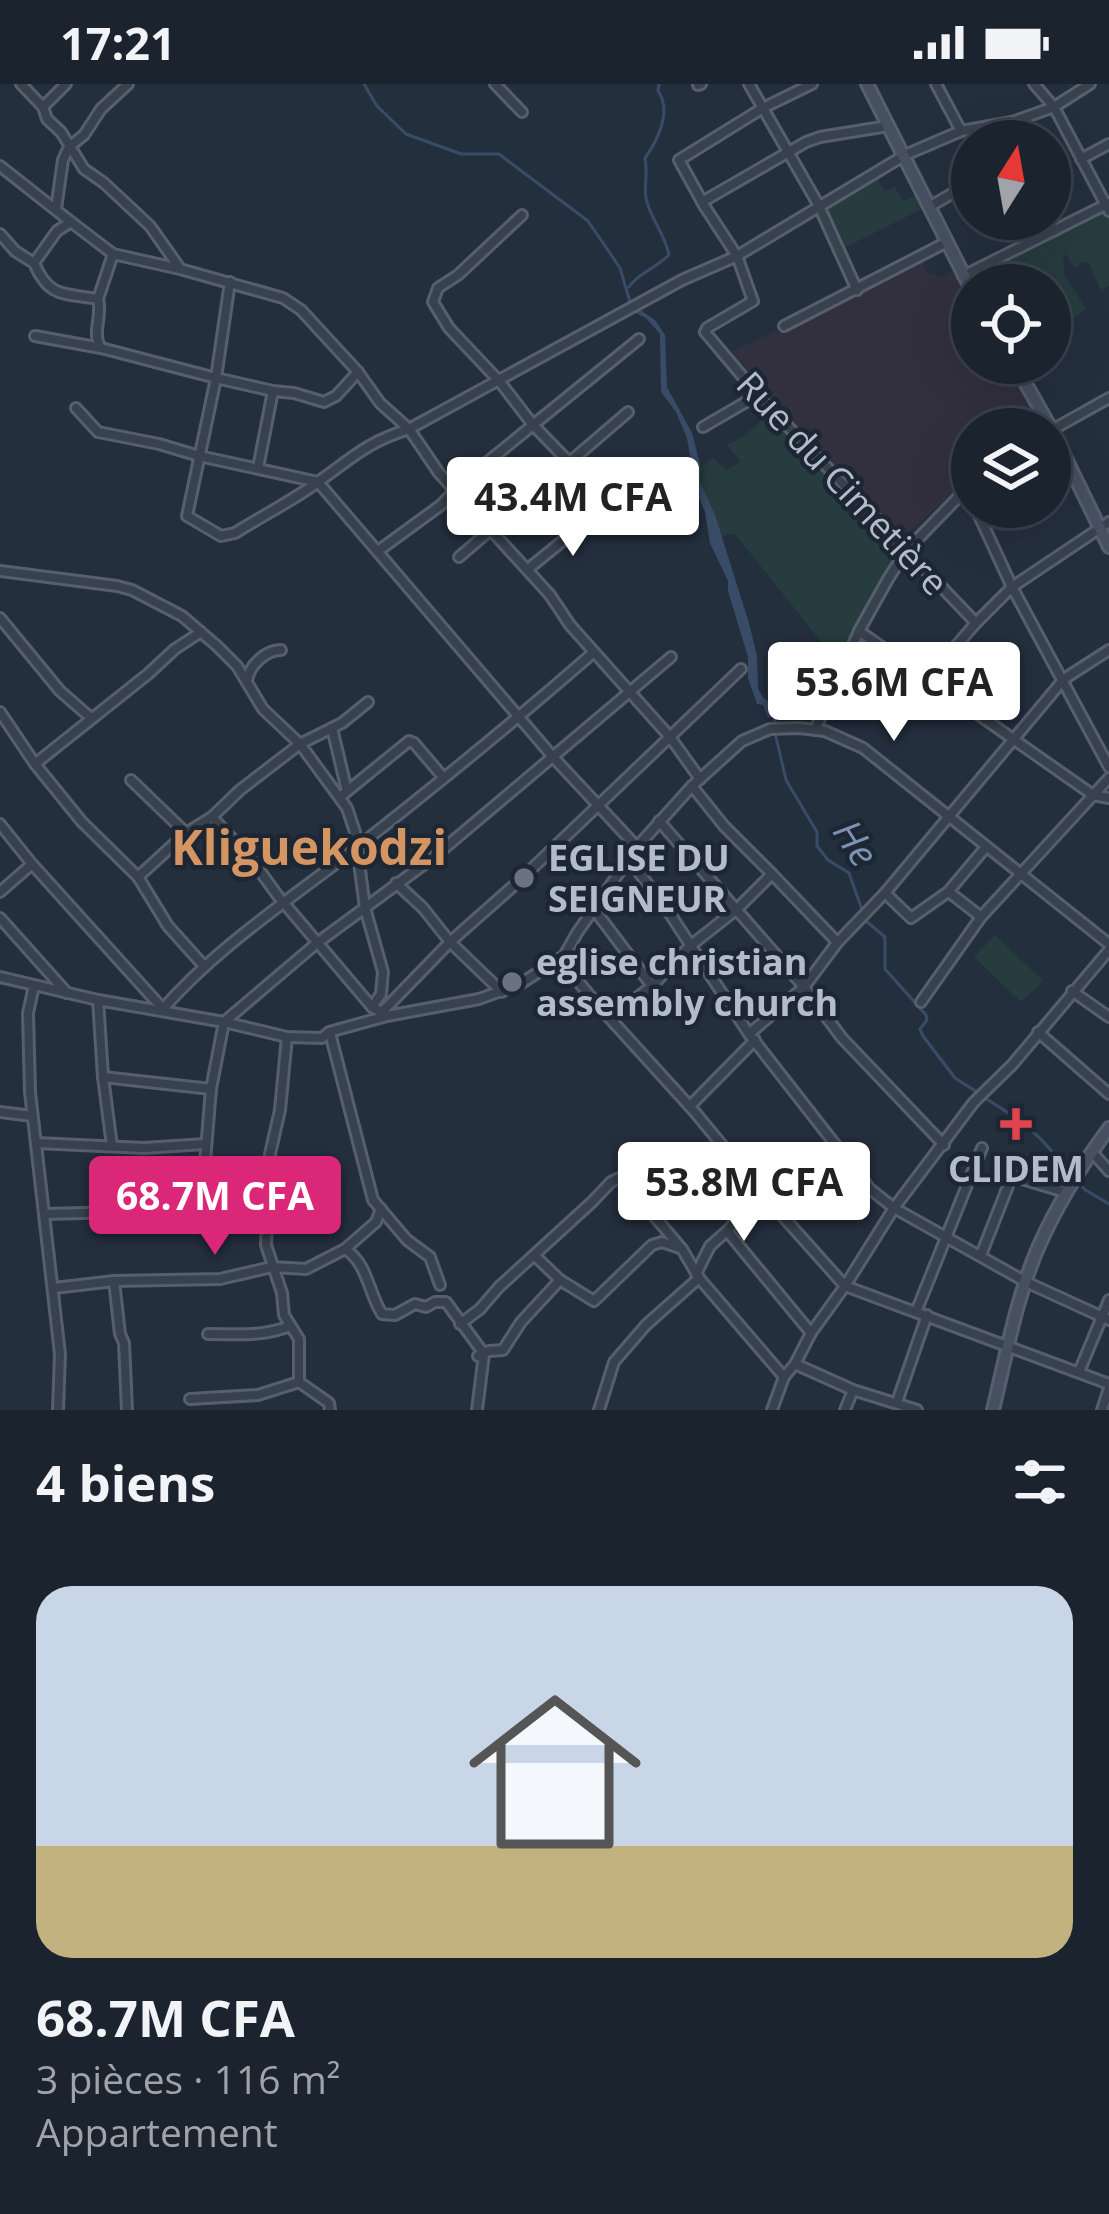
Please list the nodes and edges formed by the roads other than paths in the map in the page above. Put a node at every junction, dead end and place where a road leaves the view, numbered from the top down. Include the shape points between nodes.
1 (21, 84) edge
2 (66, 84) edge
3 (128, 84) edge
4 (495, 84) edge
5 (748, 84) edge
6 (812, 84) edge
7 (867, 84) edge
8 (935, 84) edge
9 (1034, 84) edge
10 (1091, 85) edge
11 (43, 107) junction
12 (1054, 107) junction
13 (763, 108) junction
14 (522, 112) dead end
15 (955, 120) edge
16 (1018, 120) edge
17 (888, 126) junction
18 (951, 135) edge
19 (1109, 144) edge
20 (69, 147) junction
21 (788, 154) junction
22 (904, 154) junction
23 (1081, 158) junction
24 (0, 166) edge
25 (951, 194) edge
26 (702, 202) junction
27 (818, 204) junction
28 (1108, 206) edge
29 (928, 207) junction
30 (56, 209) junction
31 (522, 215) dead end
32 (71, 222) junction
33 (1071, 223) edge
34 (0, 234) edge
35 (1035, 240) edge
36 (947, 242) junction
37 (113, 254) junction
38 (736, 256) junction
39 (34, 262) junction
40 (958, 264) edge
41 (986, 264) edge
42 (180, 268) junction
43 (230, 282) junction
44 (857, 290) junction
45 (98, 299) junction
46 (784, 326) dead end
47 (34, 335) dead end
48 (638, 339) dead end
49 (100, 348) junction
50 (358, 372) junction
51 (216, 378) junction
52 (500, 382) junction
53 (273, 391) junction
54 (758, 395) junction
55 (1109, 398) edge
56 (76, 408) dead end
57 (628, 412) dead end
58 (1071, 419) edge
59 (532, 425) junction
60 (703, 427) dead end
61 (409, 429) junction
62 (199, 456) junction
63 (571, 464) junction
64 (1071, 466) edge
65 (258, 468) junction
66 (318, 482) junction
67 (455, 490) junction
68 (951, 504) edge
69 (592, 517) dead end
70 (1104, 525) edge
71 (984, 528) edge
72 (490, 529) junction
73 (1109, 547) edge
74 (378, 551) junction
75 (906, 551) junction
76 (460, 556) dead end
77 (528, 569) junction
78 (0, 571) edge
79 (1012, 587) junction
80 (0, 618) edge
81 (976, 623) junction
82 (859, 631) junction
83 (201, 632) junction
84 (281, 650) dead end
85 (1109, 650) edge
86 (594, 652) junction
87 (671, 657) dead end
88 (741, 669) dead end
89 (928, 678) junction
90 (1064, 679) junction
91 (247, 682) junction
92 (628, 690) junction
93 (368, 702) dead end
94 (0, 712) edge
95 (519, 716) junction
96 (91, 718) junction
97 (332, 728) junction
98 (815, 730) junction
99 (670, 737) junction
100 (1012, 741) junction
101 (300, 744) junction
102 (553, 758) junction
103 (35, 764) junction
104 (1109, 767) edge
105 (443, 777) junction
106 (1109, 778) edge
107 (131, 780) dead end
108 (696, 783) junction
109 (344, 794) junction
110 (1093, 795) junction
111 (1109, 798) edge
112 (597, 806) junction
113 (950, 816) junction
114 (212, 817) junction
115 (658, 821) junction
116 (0, 824) edge
117 (186, 832) junction
118 (637, 847) junction
119 (986, 847) junction
120 (356, 848) junction
121 (628, 859) junction
122 (32, 864) junction
123 (1021, 873) junction
124 (772, 874) junction
125 (138, 877) junction
126 (396, 883) junction
127 (0, 892) edge
128 (948, 892) junction
129 (885, 893) junction
130 (284, 902) junction
131 (365, 908) junction
132 (593, 908) junction
133 (736, 910) junction
134 (981, 917) junction
135 (0, 919) edge
136 (450, 942) junction
137 (317, 943) junction
138 (837, 943) junction
139 (690, 946) junction
140 (1109, 947) edge
141 (564, 956) junction
142 (203, 965) junction
143 (0, 977) edge
144 (34, 986) junction
145 (652, 986) junction
146 (804, 987) junction
147 (1072, 991) junction
148 (502, 992) junction
149 (68, 994) junction
150 (98, 1000) junction
151 (921, 1002) dead end
152 (372, 1007) junction
153 (162, 1011) junction
154 (385, 1014) junction
155 (1109, 1017) edge
156 (611, 1018) junction
157 (224, 1022) junction
158 (329, 1032) junction
159 (1038, 1032) junction
160 (286, 1036) junction
161 (752, 1037) junction
162 (103, 1077) junction
163 (211, 1089) junction
164 (1109, 1094) edge
165 (690, 1106) junction
166 (0, 1112) edge
167 (32, 1116) junction
168 (1109, 1128) edge
169 (36, 1143) junction
170 (206, 1144) junction
171 (944, 1145) junction
172 (112, 1146) junction
173 (982, 1148) dead end
174 (1092, 1152) junction
175 (1109, 1171) edge
176 (1067, 1188) junction
177 (761, 1192) junction
178 (266, 1203) junction
179 (894, 1208) junction
180 (201, 1210) junction
181 (381, 1210) junction
182 (44, 1214) junction
183 (728, 1231) junction
184 (946, 1238) junction
185 (345, 1249) junction
186 (682, 1250) junction
187 (981, 1255) junction
188 (535, 1256) junction
189 (272, 1267) junction
190 (697, 1276) junction
191 (560, 1280) junction
192 (114, 1281) junction
193 (1025, 1282) junction
194 (440, 1285) dead end
195 (845, 1286) junction
196 (53, 1288) junction
197 (1109, 1300) edge
198 (916, 1312) junction
199 (927, 1316) junction
200 (1106, 1318) edge
201 (460, 1324) junction
202 (290, 1326) junction
203 (812, 1333) junction
204 (208, 1334) dead end
205 (1009, 1347) junction
206 (481, 1355) junction
207 (795, 1364) junction
208 (1079, 1372) junction
209 (784, 1377) junction
210 (299, 1382) junction
211 (1109, 1386) edge
212 (853, 1390) junction
213 (190, 1399) dead end
214 (897, 1402) junction
215 (58, 1410) edge
216 (127, 1410) edge
217 (330, 1410) edge
218 (477, 1410) edge
219 (598, 1410) edge
220 (772, 1410) edge
221 (845, 1410) edge
222 (917, 1410) edge
223 (993, 1410) edge
224 (1102, 1410) edge

1 - 11 street
2 - 11 street
3 - 20 street
4 - 14 street
5 - 13 street
6 - 13 street
7 - 17 main road
8 - 15 street
9 - 12 street
10 - 12 street
11 - 20 street
12 - 16 street
12 - 23 street
13 - 21 street
13 - 26 street via 679,160
17 - 21 street via 820,137
17 - 22 main road
18 - 22 street
19 - 23 street
20 - 30 street
20 - 42 street via 150,226
21 - 26 street
21 - 27 street
22 - 27 street
22 - 29 main road
23 - 28 street
24 - 30 street
25 - 29 street
26 - 38 street
27 - 38 street
27 - 44 street
28 - 33 street
29 - 36 main road
30 - 32 street
31 - 52 street via 434,294 449,328
32 - 37 street
32 - 39 street
34 - 39 street
35 - 41 street
36 - 40 main road
36 - 44 street
37 - 42 street
37 - 45 street
38 - 52 street
38 - 54 street, Rue du Cimetière via 753,301 705,332
39 - 45 street via 45,286
42 - 43 street
43 - 50 street via 301,310
43 - 51 street
44 - 46 street
45 - 49 street
47 - 49 street
48 - 59 street
49 - 51 street
50 - 53 street via 324,402
50 - 61 street
51 - 53 street
51 - 62 street
52 - 59 street
52 - 61 street
53 - 65 street
54 - 60 street
54 - 75 street, Rue du Cimetière
55 - 58 street
56 - 62 street via 98,432
57 - 63 street
59 - 63 street
59 - 67 street
61 - 66 street via 380,438
61 - 67 street
62 - 65 street
62 - 66 street via 186,513 221,536
63 - 72 street
64 - 70 main road
65 - 66 street
66 - 74 street
67 - 72 street
67 - 74 street
68 - 75 street
69 - 77 street
70 - 73 main road
70 - 79 street
71 - 79 street
72 - 76 street
72 - 77 street
74 - 95 street
75 - 81 street, Rue du Cimetière
75 - 82 street
77 - 86 street
78 - 83 street via 132,590
79 - 81 street
79 - 90 street
80 - 96 street
81 - 89 street
82 - 89 street
82 - 98 street
83 - 91 street
83 - 96 street
84 - 91 street via 257,662
85 - 90 street
86 - 92 street
86 - 95 street
87 - 92 street
88 - 99 street
89 - 100 street
90 - 100 street
90 - 104 street
91 - 101 street
92 - 99 street
92 - 102 street
93 - 97 street
94 - 103 street
95 - 102 street
95 - 105 street
96 - 103 street
97 - 101 street
97 - 109 street
98 - 108 street via 773,729 742,741
98 - 113 street via 863,748
99 - 108 street
99 - 112 street
100 - 110 street
100 - 113 street
101 - 109 street
101 - 114 street
102 - 112 street
102 - 126 street
103 - 125 street
105 - 109 street via 409,741
105 - 120 street
106 - 110 street
107 - 117 street
108 - 115 street
108 - 124 street via 724,826
109 - 120 street
110 - 111 street
110 - 123 street
112 - 118 street
112 - 136 street
113 - 119 street
113 - 129 street
114 - 117 street
114 - 130 street
115 - 118 street
115 - 133 street
116 - 122 street
117 - 125 street
118 - 121 street
119 - 123 street
119 - 128 street
120 - 130 street
120 - 131 street
121 - 132 street
121 - 139 street
122 - 127 street
122 - 153 street
123 - 134 street
123 - 140 street
124 - 133 street
124 - 138 street
125 - 142 street
126 - 131 street
126 - 136 street
128 - 129 street via 911,917
128 - 134 street
129 - 138 street
130 - 137 street
130 - 142 street
131 - 137 street
131 - 152 street via 383,972
132 - 141 street
132 - 145 street
133 - 139 street
133 - 146 street
134 - 151 street
135 - 149 street
136 - 148 street
136 - 154 street
137 - 152 street
137 - 157 street
138 - 146 street
139 - 145 street
139 - 161 street
140 - 147 street
141 - 148 street
141 - 156 street
142 - 153 street
143 - 144 street
144 - 149 street
144 - 167 street
145 - 156 street
146 - 161 street
146 - 171 street
147 - 155 street
147 - 159 street
148 - 154 street
149 - 150 street
150 - 153 street
150 - 162 street
152 - 154 street
153 - 157 street
154 - 158 street
156 - 165 street
157 - 160 street
157 - 163 street
158 - 160 street
158 - 181 street
159 - 164 street
159 - 171 street
160 - 178 street
161 - 165 street
161 - 179 street via 869,1189
162 - 163 street
162 - 172 street
163 - 170 street
165 - 177 street
166 - 167 street
167 - 169 street
168 - 174 main road
169 - 172 street
169 - 182 street
170 - 172 street
170 - 180 street
171 - 179 street
173 - 184 street
174 - 175 street
174 - 176 main road
176 - 187 street via 1012,1176
176 - 193 main road
177 - 183 street
177 - 195 street
178 - 180 street
178 - 189 street
179 - 184 street
179 - 195 street
180 - 182 street
181 - 185 street
181 - 194 street via 430,1257
182 - 196 street
183 - 190 street via 710,1246
183 - 203 street
184 - 187 street
184 - 198 street
185 - 189 street via 306,1269
185 - 201 street via 362,1266 382,1314 446,1302
186 - 188 street via 623,1176
186 - 190 street
186 - 191 street via 655,1243 594,1301
187 - 193 street
188 - 191 street
188 - 201 street
189 - 192 street via 220,1279
189 - 202 street
190 - 209 street
190 - 219 street via 614,1362
191 - 206 street via 502,1350
192 - 196 street
192 - 216 street
193 - 200 street
193 - 205 main road
195 - 198 street
195 - 203 street
196 - 215 street
197 - 200 street
198 - 199 street
199 - 205 street
199 - 214 street
200 - 208 street
201 - 206 street
202 - 204 street
202 - 210 street via 299,1340
203 - 207 street
205 - 208 street
205 - 223 main road
206 - 218 street
207 - 209 street
207 - 212 street
208 - 211 street
209 - 220 street
210 - 213 street via 259,1395
210 - 217 street
211 - 224 street
212 - 214 street
212 - 221 street
214 - 222 street

